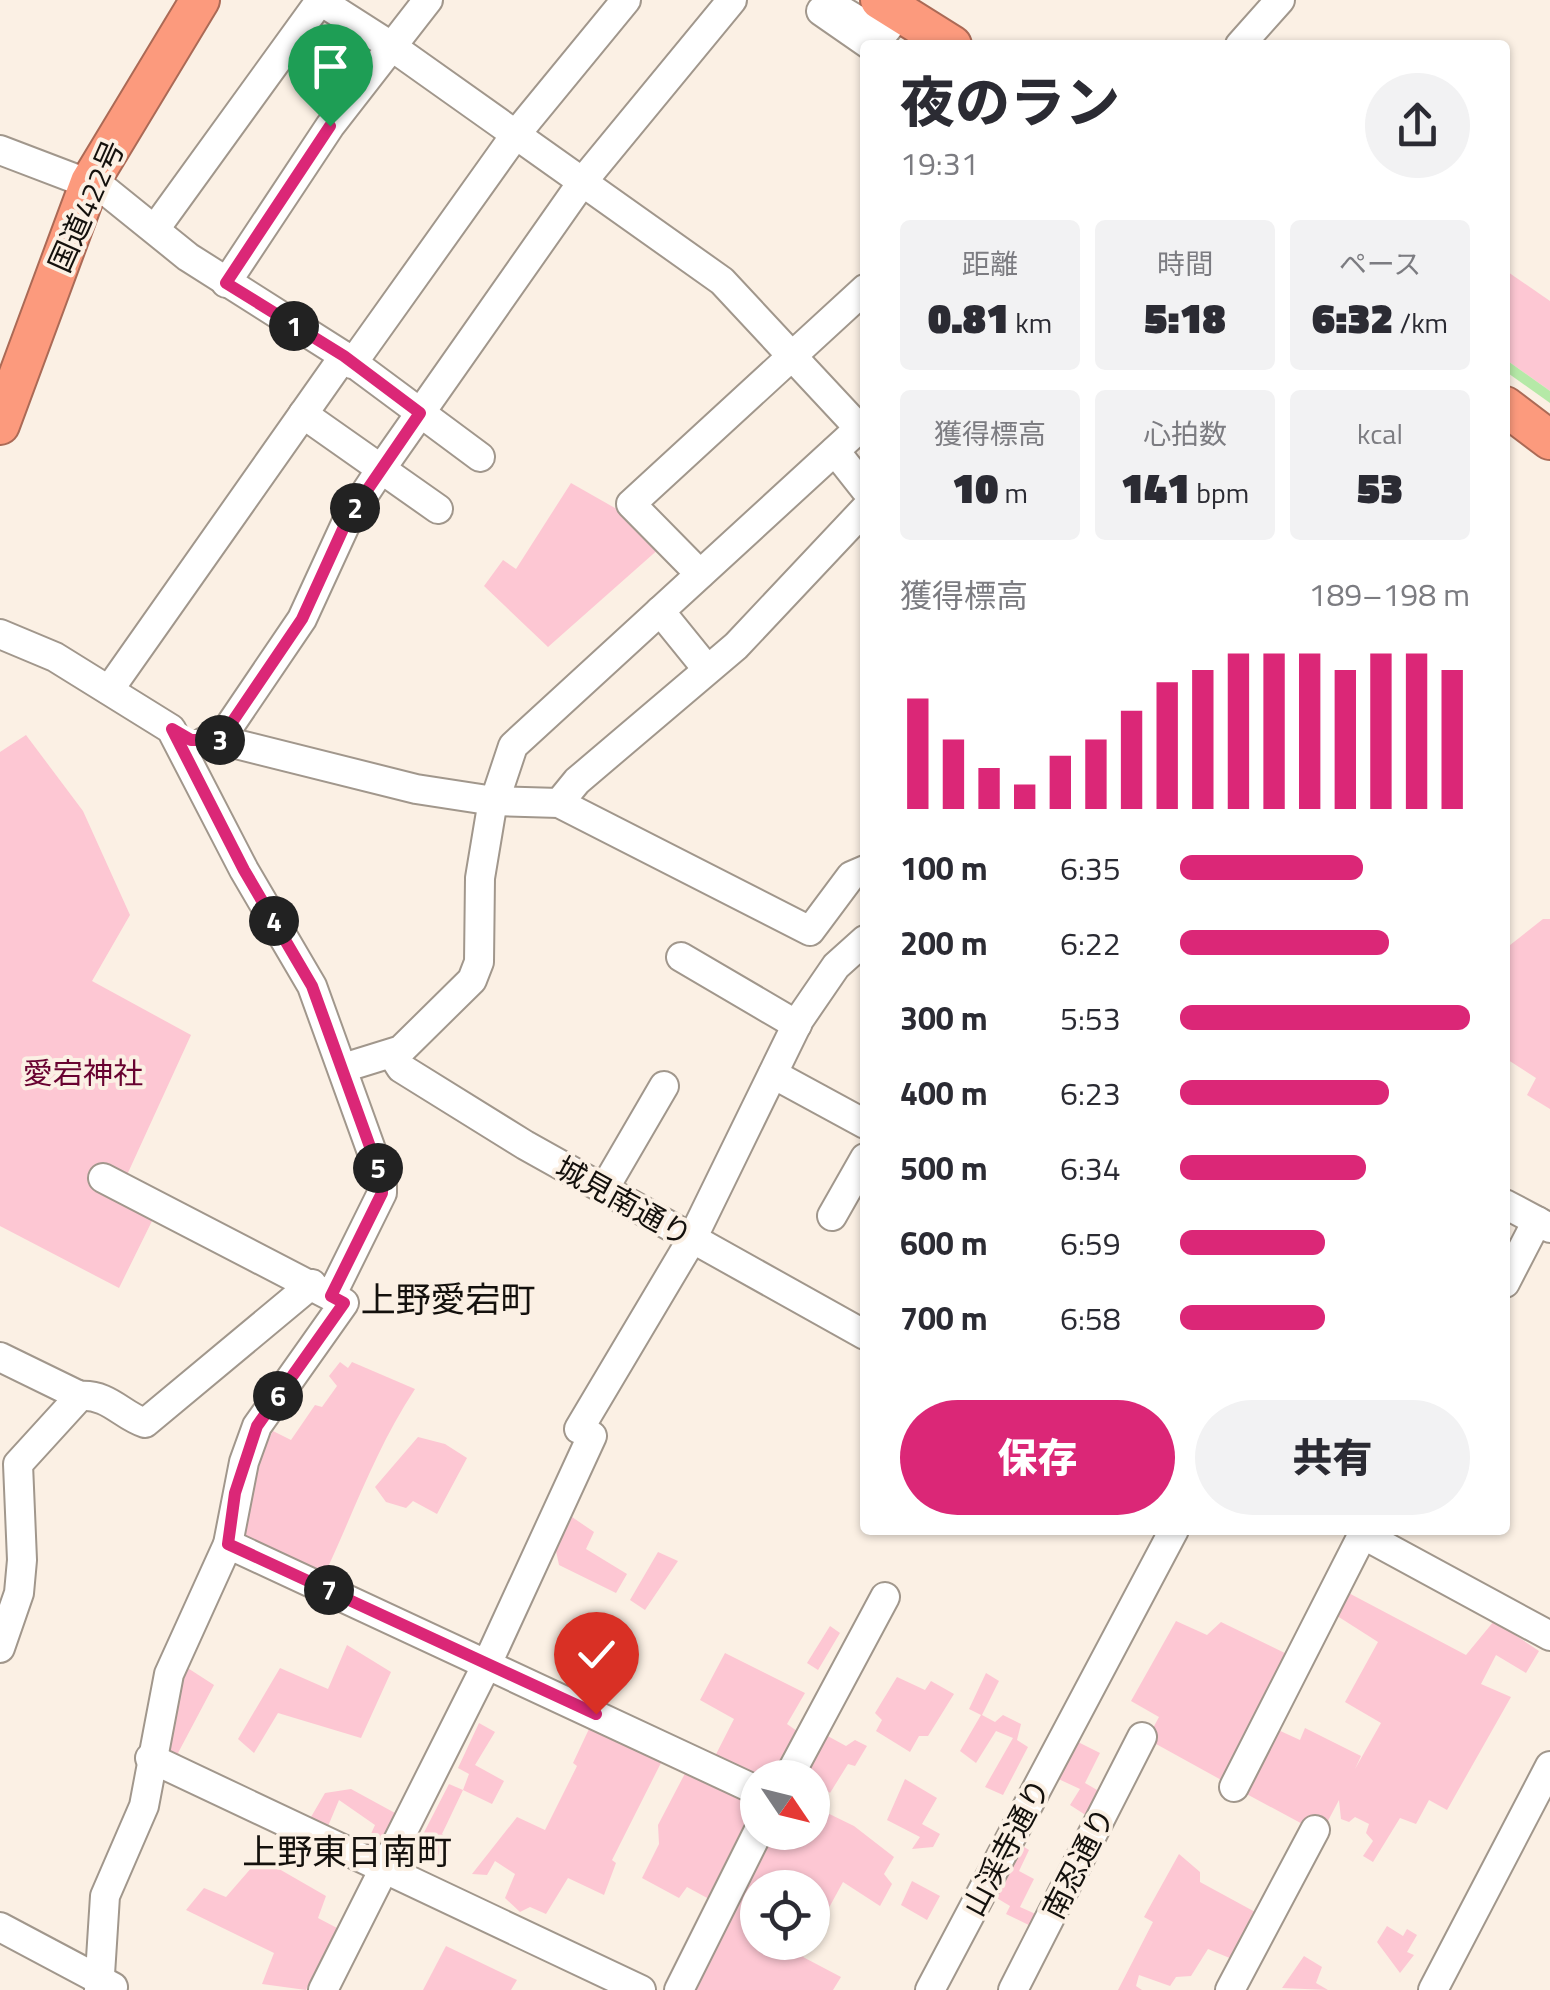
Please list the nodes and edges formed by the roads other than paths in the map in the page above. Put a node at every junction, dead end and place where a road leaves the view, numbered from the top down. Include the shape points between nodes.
1 (320, 0) edge
2 (428, 0) edge
3 (626, 0) edge
4 (732, 0) edge
5 (1280, 0) edge
6 (186, 5) edge
7 (817, 6) edge
8 (890, 6) edge
9 (863, 40) edge
10 (944, 40) edge
11 (1244, 40) edge
12 (391, 46) junction
13 (516, 134) junction
14 (0, 150) edge
15 (90, 182) junction
16 (583, 182) junction
17 (155, 228) junction
18 (226, 283) junction
19 (860, 294) edge
20 (792, 356) junction
21 (348, 360) junction
22 (1510, 410) edge
23 (420, 413) junction
24 (303, 414) junction
25 (860, 424) edge
26 (0, 425) edge
27 (860, 428) edge
28 (1550, 440) edge
29 (835, 452) junction
30 (480, 457) dead end
31 (381, 469) junction
32 (860, 483) edge
33 (438, 508) dead end
34 (860, 514) edge
35 (700, 574) junction
36 (660, 610) junction
37 (1, 637) edge
38 (707, 669) junction
39 (109, 690) junction
40 (172, 729) junction
41 (220, 740) junction
42 (494, 801) junction
43 (559, 803) junction
44 (860, 872) edge
45 (860, 944) edge
46 (681, 957) dead end
47 (798, 1025) junction
48 (392, 1054) junction
49 (343, 1068) junction
50 (773, 1074) junction
51 (664, 1086) dead end
52 (860, 1118) edge
53 (860, 1167) edge
54 (102, 1178) dead end
55 (604, 1189) junction
56 (1510, 1207) edge
57 (832, 1216) dead end
58 (1544, 1224) edge
59 (692, 1239) junction
60 (1510, 1275) edge
61 (322, 1290) junction
62 (860, 1332) edge
63 (0, 1357) edge
64 (80, 1396) junction
65 (9, 1472) edge
66 (1171, 1535) edge
67 (1362, 1535) edge
68 (1369, 1535) edge
69 (228, 1544) junction
70 (886, 1597) dead end
71 (1550, 1636) edge
72 (0, 1648) edge
73 (487, 1664) junction
74 (1142, 1736) dead end
75 (150, 1758) junction
76 (798, 1760) edge
77 (1550, 1766) edge
78 (740, 1783) edge
79 (1234, 1787) dead end
80 (1315, 1830) dead end
81 (749, 1850) edge
82 (384, 1867) junction
83 (0, 1926) edge
84 (107, 1987) edge
85 (323, 1990) edge
86 (640, 1990) edge
87 (679, 1990) edge
88 (930, 1990) edge
89 (1013, 1990) edge
90 (1230, 1990) edge
91 (1433, 1990) edge

1 - 12 street
1 - 17 street
2 - 12 street
3 - 13 street
4 - 16 street
5 - 11 street
6 - 15 highway, 国道422号
7 - 8 street via 829,3 882,36
7 - 9 street
8 - 10 highway
12 - 13 street
12 - 18 street
13 - 16 street
13 - 21 street
14 - 15 street
15 - 17 street
15 - 26 highway, 国道422号
16 - 20 street via 722,281
16 - 23 street
17 - 18 street
18 - 21 street
19 - 20 street
20 - 25 street
20 - 35 street via 631,504
21 - 23 street
21 - 24 street
22 - 28 highway
23 - 30 street
23 - 31 street
24 - 31 street
24 - 39 street
27 - 29 street
29 - 32 street
29 - 35 street
31 - 33 street
31 - 41 street via 348,518 302,619
34 - 38 street
35 - 36 street
36 - 38 street
36 - 42 street via 513,746
37 - 39 street via 55,657
38 - 43 street
39 - 40 street
40 - 41 street via 191,740
40 - 49 street via 312,986
41 - 42 street via 416,789
42 - 43 street
42 - 48 street via 472,980
43 - 44 street via 810,931
45 - 47 street via 836,966
46 - 47 street
47 - 50 street
48 - 49 street
48 - 55 street, 城見南通り via 402,1068
49 - 61 street via 382,1193
50 - 52 street
50 - 59 street
51 - 55 street
53 - 57 street
54 - 61 street
55 - 59 street, 城見南通り
56 - 58 street
58 - 60 street
59 - 62 street, 城見南通り
59 - 73 street via 586,1433
61 - 64 street via 146,1423 122,1406
61 - 69 street via 344,1303 257,1426 235,1493
63 - 64 street
64 - 65 street
65 - 72 street via 22,1560
66 - 88 street, 山渓寺通り
67 - 79 street
68 - 71 street
69 - 73 street
69 - 75 street via 169,1674
70 - 76 street
73 - 78 street
73 - 82 street
74 - 89 street, 南忍通り
75 - 82 street
75 - 84 street via 144,1806 106,1896
77 - 91 street
80 - 90 street
81 - 87 street
82 - 85 street
82 - 86 street
83 - 84 street

